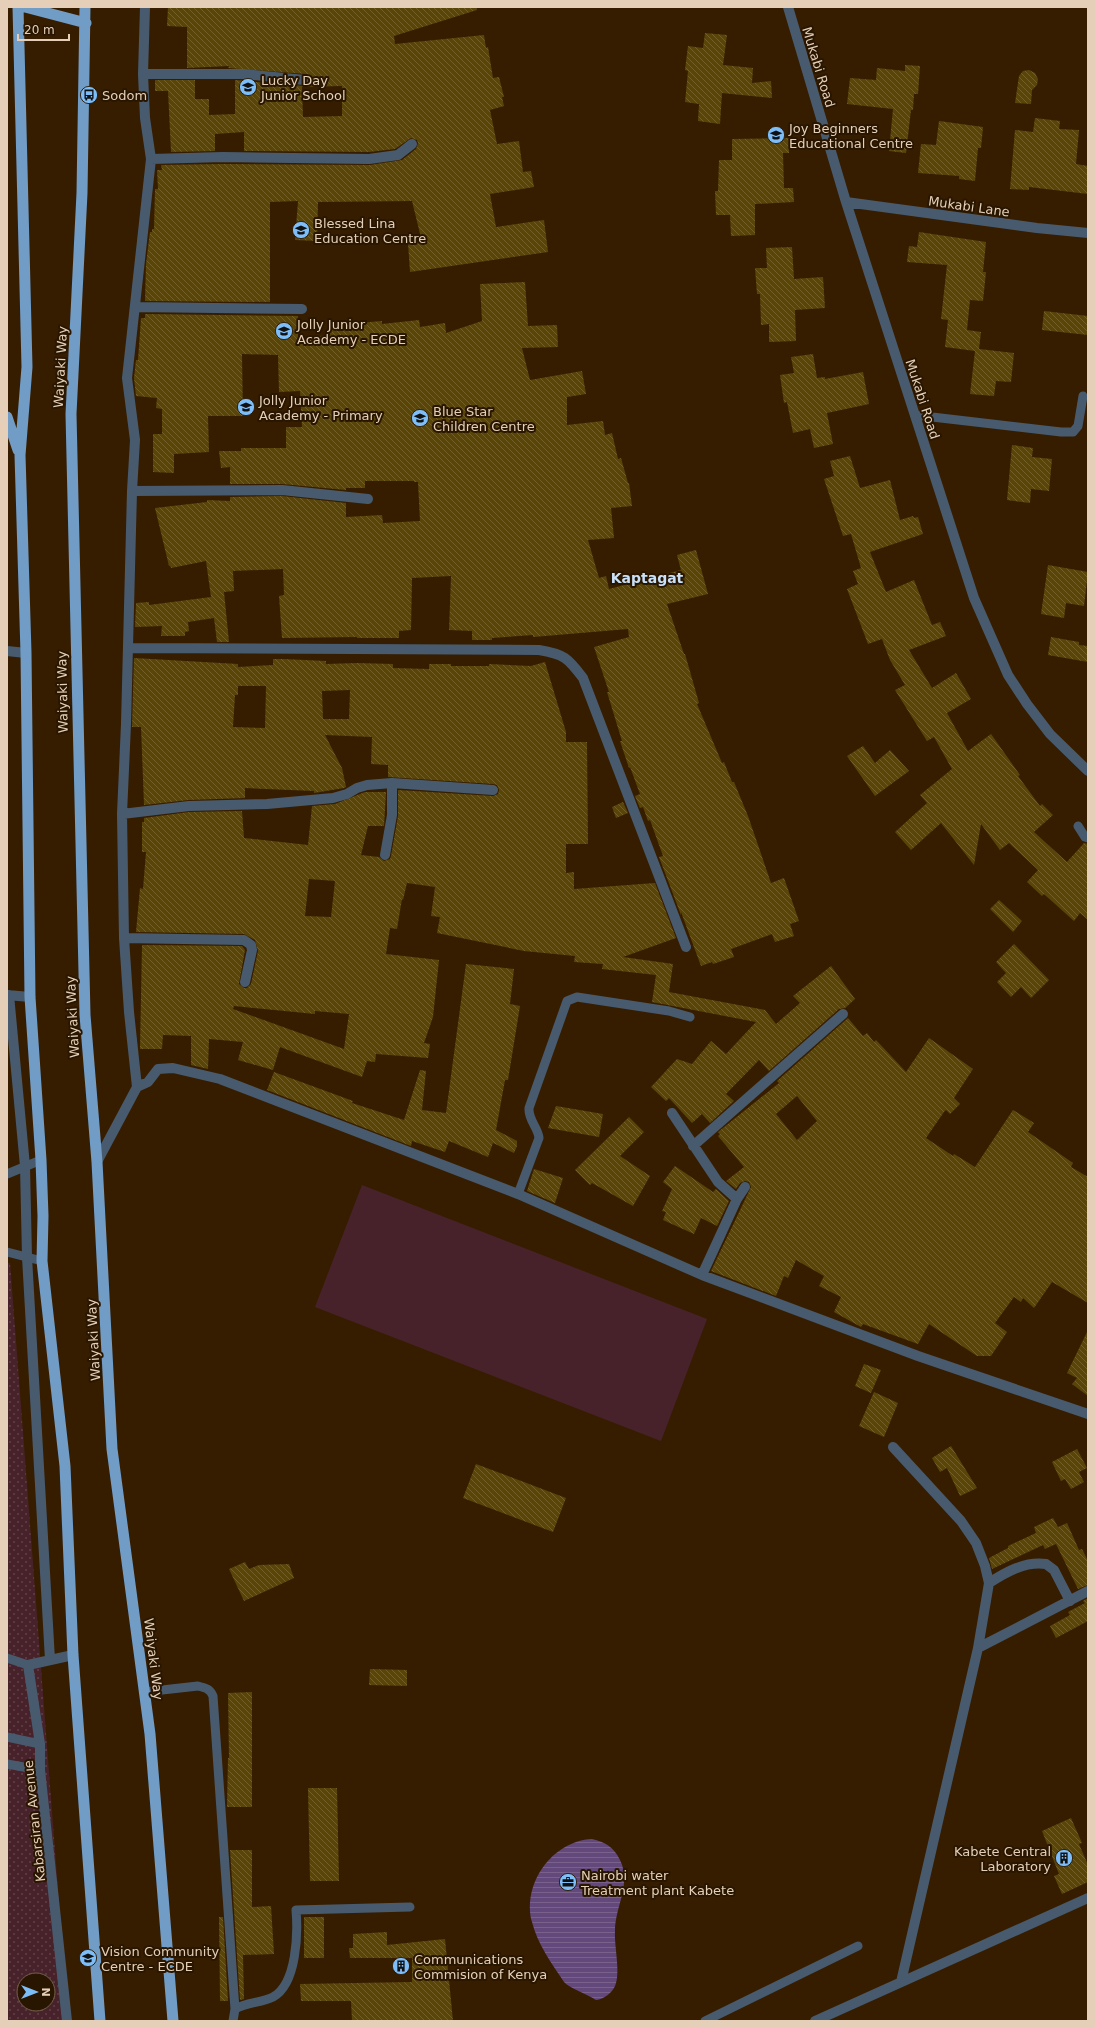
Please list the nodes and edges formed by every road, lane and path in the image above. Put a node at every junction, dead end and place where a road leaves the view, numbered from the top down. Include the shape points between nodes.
1 (18, 7) edge
2 (25, 7) edge
3 (85, 7) edge
4 (145, 7) edge
5 (788, 7) edge
6 (86, 23) junction
7 (143, 74) junction
8 (306, 80) dead end
9 (412, 144) dead end
10 (151, 159) junction
11 (846, 202) junction
12 (1088, 233) edge
13 (135, 307) junction
14 (302, 309) dead end
15 (1083, 396) dead end
16 (915, 415) junction
17 (7, 417) edge
18 (20, 455) junction
19 (132, 491) junction
20 (368, 499) dead end
21 (128, 648) junction
22 (7, 651) edge
23 (26, 653) junction
24 (1088, 771) edge
25 (392, 783) junction
26 (493, 790) dead end
27 (122, 814) junction
28 (1078, 826) dead end
29 (1088, 838) edge
30 (385, 855) dead end
31 (124, 938) junction
32 (686, 947) dead end
33 (245, 982) dead end
34 (8, 995) edge
35 (30, 997) junction
36 (843, 1014) dead end
37 (690, 1017) dead end
38 (137, 1087) junction
39 (672, 1113) dead end
40 (693, 1146) junction
41 (41, 1160) junction
42 (97, 1162) junction
43 (25, 1166) junction
44 (7, 1174) edge
45 (745, 1187) dead end
46 (518, 1194) junction
47 (737, 1199) junction
48 (7, 1252) edge
49 (27, 1257) junction
50 (42, 1261) junction
51 (702, 1275) junction
52 (1088, 1414) edge
53 (893, 1447) dead end
54 (989, 1583) junction
55 (1088, 1591) edge
56 (1070, 1601) junction
57 (978, 1648) junction
58 (73, 1655) junction
59 (7, 1658) edge
60 (50, 1660) junction
61 (28, 1665) junction
62 (144, 1692) junction
63 (7, 1737) edge
64 (40, 1744) junction
65 (7, 1764) edge
66 (40, 1770) junction
67 (1088, 1898) edge
68 (410, 1907) dead end
69 (858, 1946) dead end
70 (901, 1982) junction
71 (235, 2009) junction
72 (67, 2021) edge
73 (100, 2021) edge
74 (173, 2021) edge
75 (233, 2021) edge
76 (705, 2021) edge
77 (815, 2021) edge

1 - 18 highway via 27,367
2 - 6 highway
3 - 6 highway, Waiyaki Way
4 - 7 street
5 - 11 street, Mukabi Road
6 - 42 highway, Waiyaki Way via 82,193 71,414 85,1015
7 - 8 street via 244,74
7 - 10 street via 145,118
9 - 10 street via 398,155 369,159
10 - 13 street
11 - 12 street, Mukabi Lane
11 - 16 street, Mukabi Road
13 - 14 street
13 - 19 street via 127,378 135,440
15 - 16 lane via 1078,426 1072,432
16 - 24 street, Mukabi Road via 974,598 1008,675 1050,734
17 - 18 highway
18 - 23 highway
19 - 20 street via 282,490
19 - 21 street
21 - 27 street
21 - 32 street via 539,650 558,653 571,662 583,678
22 - 23 street
23 - 35 highway
25 - 26 street
25 - 27 street via 367,785 333,798 189,806
25 - 30 street via 392,815
27 - 31 street
28 - 29 lane
31 - 33 street via 244,940 251,945 252,950
31 - 38 street
34 - 35 street
34 - 43 street
35 - 41 highway
36 - 40 street
37 - 46 lane via 669,1011 577,997 567,1001 529,1108 538,1138
38 - 42 street
38 - 46 street via 148,1082 158,1069 174,1068 220,1079
39 - 40 street
40 - 47 street via 718,1182
41 - 43 lane
41 - 50 highway
42 - 62 highway, Waiyaki Way via 112,1449
43 - 44 lane
43 - 49 street
45 - 47 street
46 - 51 street
47 - 51 street
48 - 49 lane
49 - 50 lane
49 - 60 street
50 - 58 highway via 65,1466
51 - 52 street via 918,1356
53 - 54 street via 961,1521 976,1543
54 - 56 street via 1015,1568 1029,1564 1046,1564 1054,1570
54 - 57 street
55 - 56 street
56 - 57 street
57 - 70 street
58 - 60 street
58 - 73 highway
59 - 61 lane
60 - 61 street
61 - 64 street, Kabarsiran Avenue
62 - 71 lane via 198,1686 205,1688 213,1696
62 - 74 highway, Waiyaki Way via 150,1734
63 - 64 lane
64 - 66 street, Kabarsiran Avenue
65 - 66 lane
66 - 72 street, Kabarsiran Avenue
67 - 70 street
68 - 71 lane via 296,1910 296,1953 284,1984 274,1996
69 - 76 lane
70 - 77 street
71 - 75 lane

